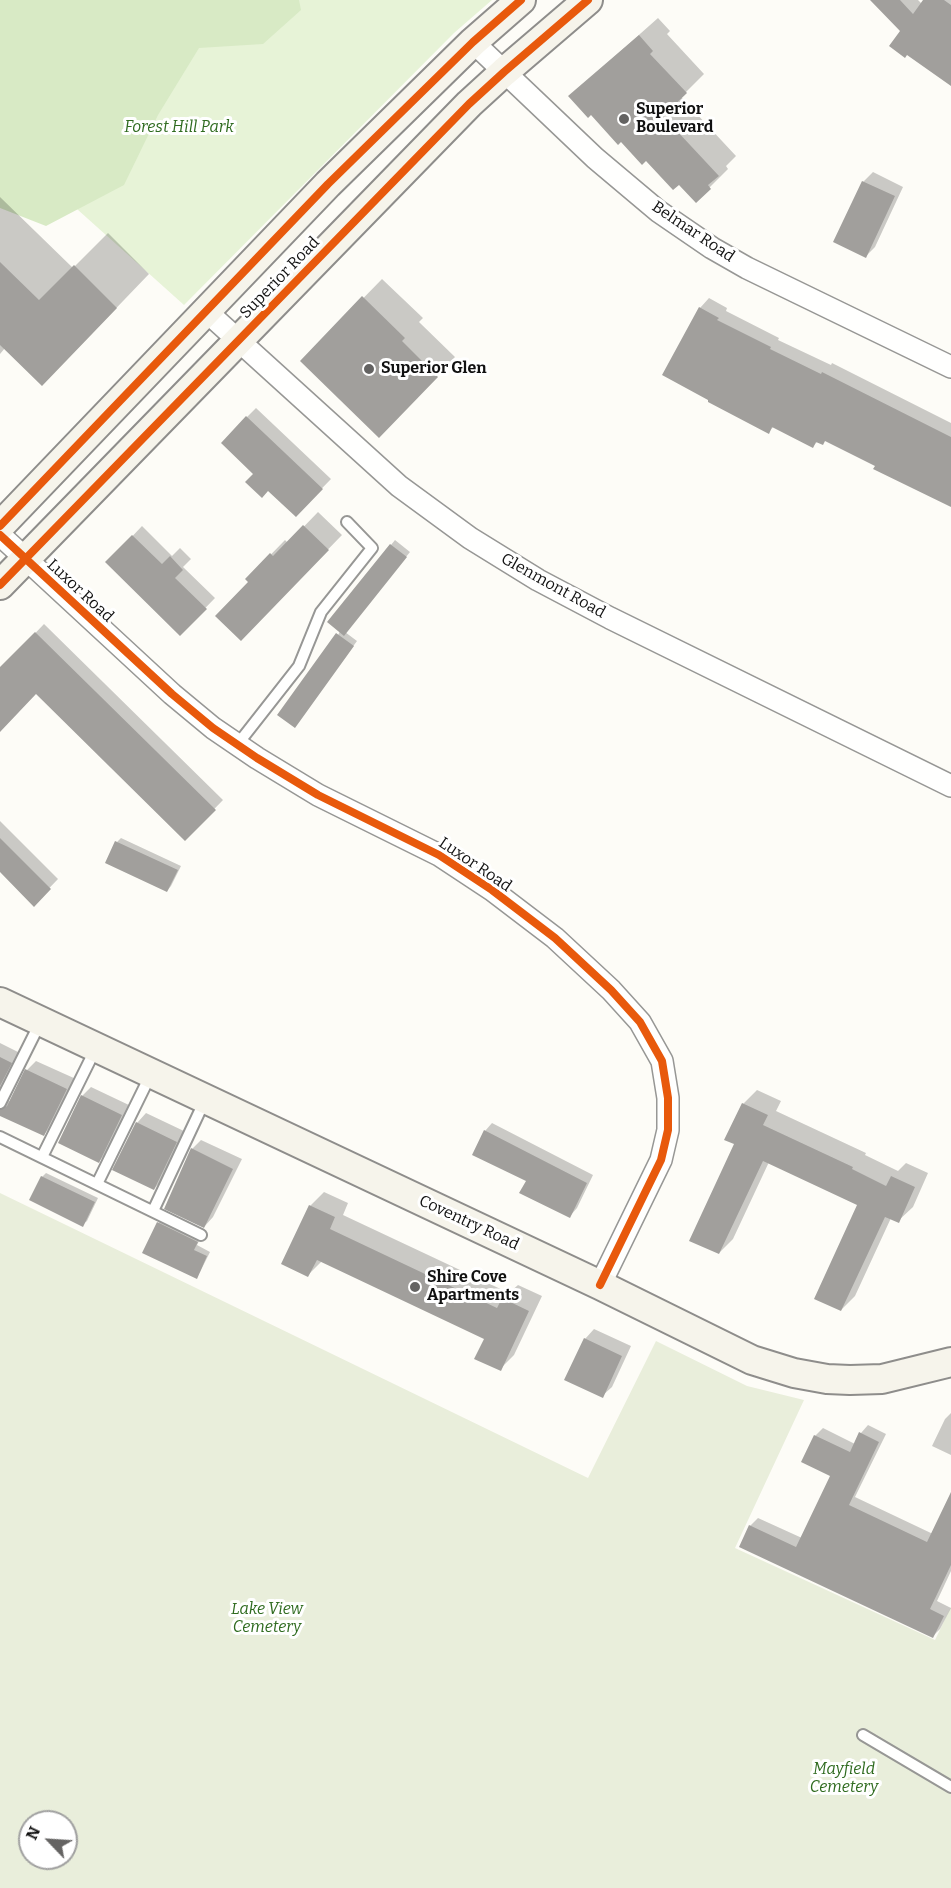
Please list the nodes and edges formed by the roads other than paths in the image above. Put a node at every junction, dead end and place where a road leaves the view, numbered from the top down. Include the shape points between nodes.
1 (522, 0) edge
2 (588, 0) edge
3 (473, 42) junction
4 (504, 72) junction
5 (206, 311) junction
6 (238, 341) junction
7 (951, 367) edge
8 (347, 522) dead end
9 (0, 526) edge
10 (0, 535) edge
11 (25, 559) junction
12 (0, 585) edge
13 (237, 745) junction
14 (951, 786) edge
15 (0, 1002) edge
16 (41, 1022) junction
17 (96, 1048) junction
18 (151, 1074) junction
19 (206, 1099) junction
20 (0, 1103) edge
21 (0, 1137) edge
22 (42, 1157) junction
23 (97, 1184) junction
24 (153, 1211) junction
25 (201, 1235) dead end
26 (600, 1285) junction
27 (951, 1362) edge
28 (863, 1735) dead end
29 (951, 1787) edge

1 - 3 main road, Superior Road
2 - 4 main road, Superior Road
3 - 4 street, Belmar Road
3 - 5 main road, Superior Road
4 - 6 main road, Superior Road
4 - 7 street, Belmar Road via 595,158 658,211 712,248
5 - 6 street, Glenmont Road
5 - 9 main road, Superior Road
6 - 11 main road, Superior Road
6 - 14 street, Glenmont Road via 399,486 470,538 610,618
8 - 13 lane via 372,548 321,612 299,666
10 - 11 street, Luxor Road
11 - 12 main road, Superior Road
11 - 13 street, Luxor Road via 172,694
13 - 26 street, Luxor Road via 318,795 439,855 483,884 555,938 640,1023 662,1061 668,1130 662,1160
15 - 16 main road, Coventry Road
16 - 17 main road, Coventry Road
16 - 20 lane
17 - 18 main road, Coventry Road
17 - 22 lane
18 - 19 main road, Coventry Road
18 - 23 lane
19 - 24 lane
19 - 26 main road, Coventry Road
21 - 22 lane
22 - 23 lane
23 - 24 lane
24 - 25 lane
26 - 27 main road, Coventry Road via 742,1356 794,1373 827,1379 882,1379
28 - 29 lane

